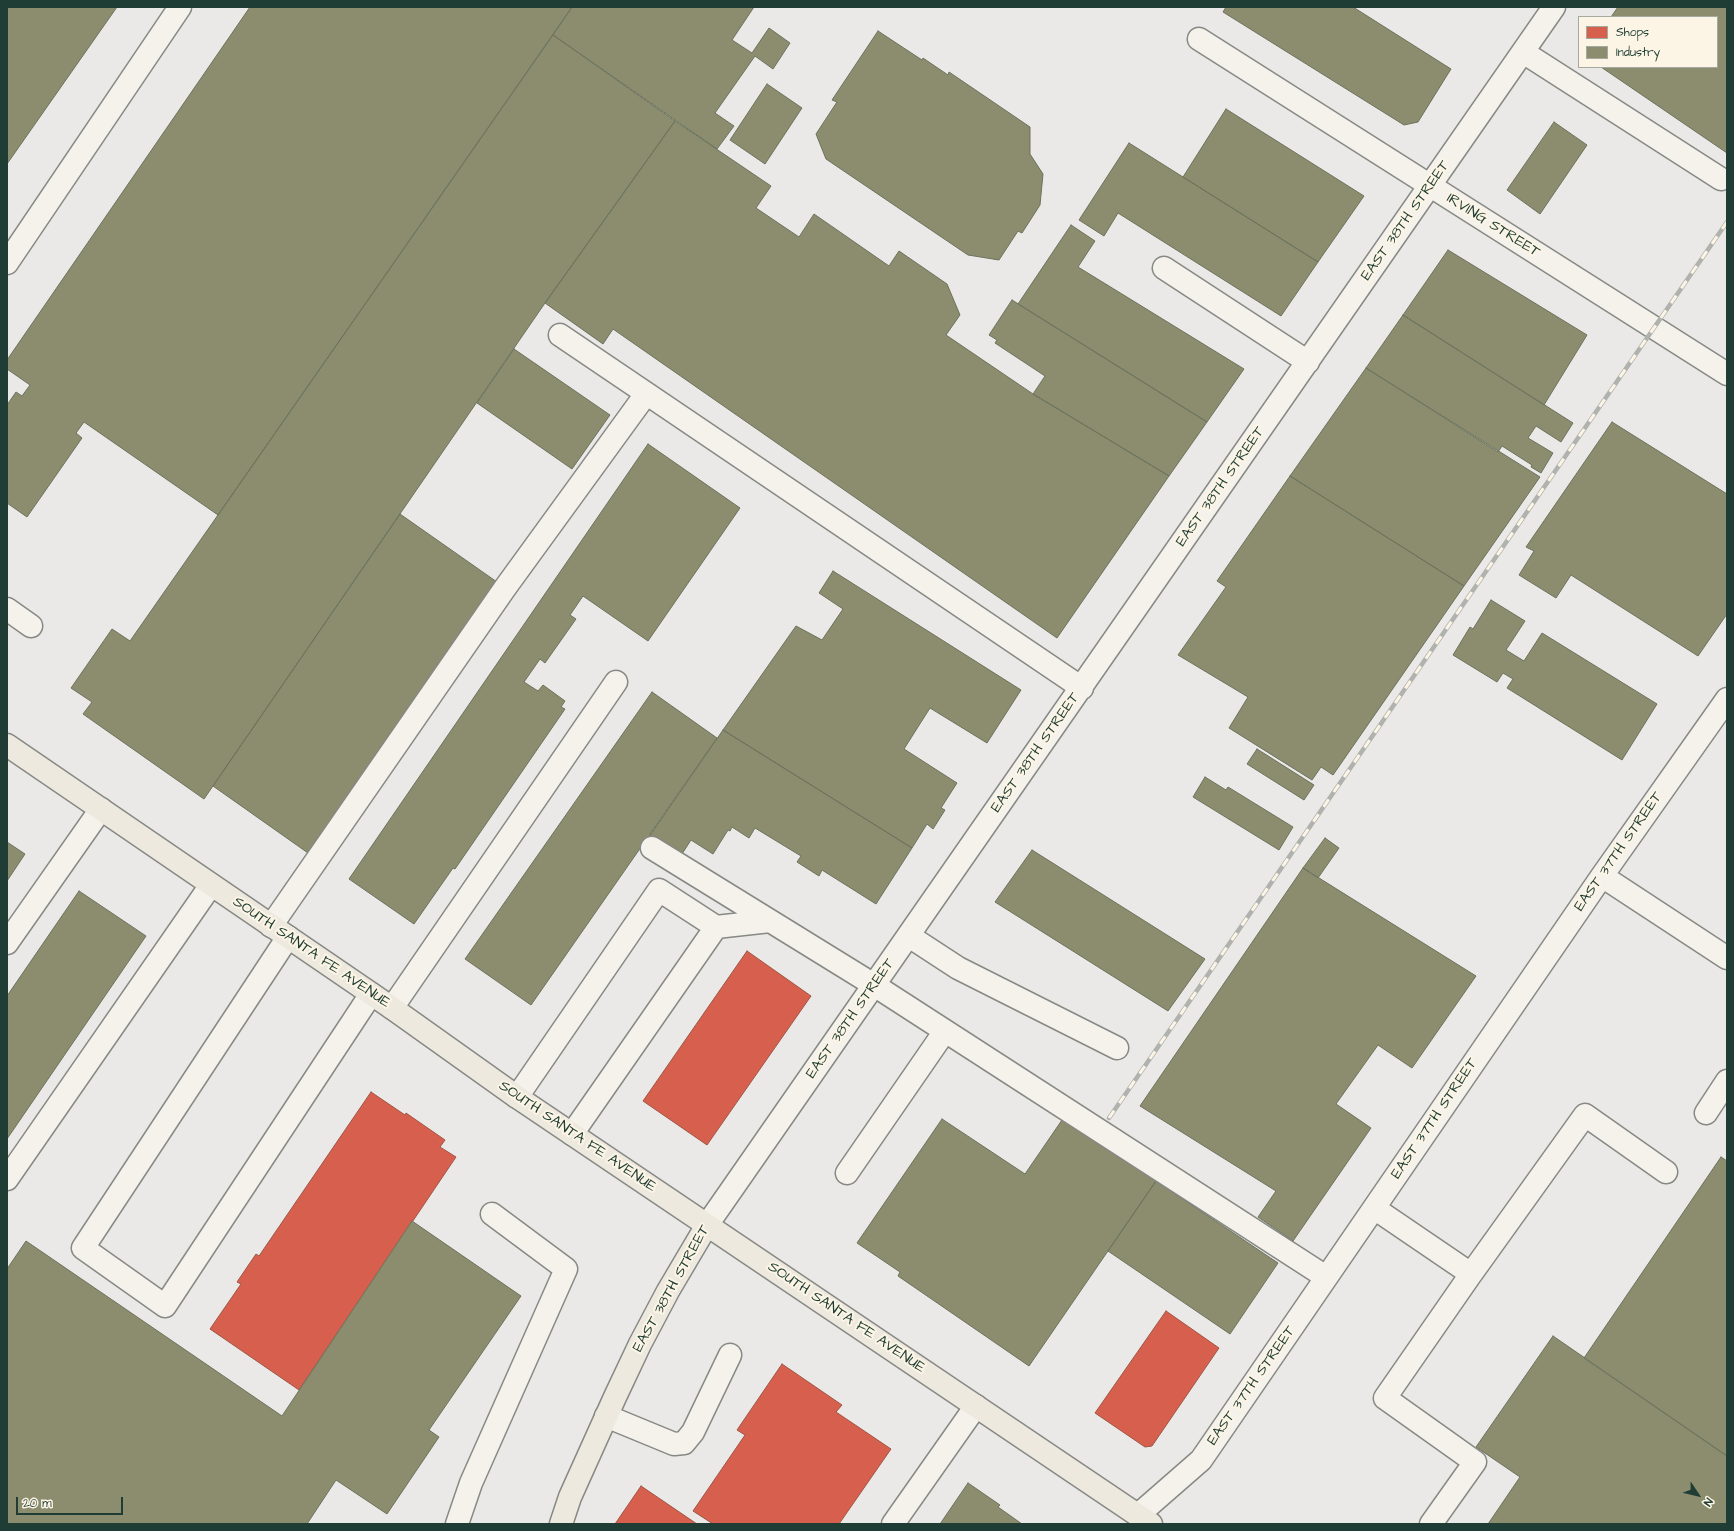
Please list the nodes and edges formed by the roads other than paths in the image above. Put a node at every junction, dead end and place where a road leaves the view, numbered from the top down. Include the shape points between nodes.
1 (180, 7) edge
2 (1554, 7) edge
3 (1199, 40) dead end
4 (1523, 52) junction
5 (1722, 179) dead end
6 (1431, 186) junction
7 (7, 263) edge
8 (1164, 268) dead end
9 (560, 336) dead end
10 (1308, 362) junction
11 (1727, 374) edge
12 (646, 394) junction
13 (7, 609) edge
14 (31, 626) dead end
15 (616, 682) dead end
16 (1082, 688) junction
17 (1723, 712) edge
18 (7, 744) edge
19 (101, 809) junction
20 (652, 848) dead end
21 (1602, 876) junction
22 (211, 885) junction
23 (770, 921) junction
24 (716, 927) junction
25 (279, 931) junction
26 (909, 936) junction
27 (7, 943) edge
28 (1727, 958) edge
29 (874, 985) junction
30 (371, 994) junction
31 (392, 1008) junction
32 (945, 1031) junction
33 (1117, 1048) dead end
34 (1727, 1081) edge
35 (517, 1097) junction
36 (1706, 1114) dead end
37 (572, 1134) junction
38 (1666, 1172) dead end
39 (847, 1173) dead end
40 (7, 1180) edge
41 (1374, 1208) junction
42 (492, 1214) dead end
43 (707, 1225) junction
44 (1471, 1274) junction
45 (1326, 1277) junction
46 (730, 1355) dead end
47 (976, 1406) junction
48 (606, 1416) junction
49 (1139, 1521) edge
50 (457, 1524) edge
51 (561, 1524) edge
52 (893, 1524) edge
53 (1431, 1524) edge

1 - 7 street
2 - 4 street, EAST 38TH STREET
3 - 6 street, IRVING STREET
4 - 5 street
4 - 6 street, EAST 38TH STREET
6 - 10 street, EAST 38TH STREET
6 - 11 street, IRVING STREET
8 - 10 street
9 - 12 street
10 - 16 street, EAST 38TH STREET
12 - 16 street
12 - 25 street via 514,576
13 - 14 street
15 - 31 street
16 - 26 street, EAST 38TH STREET
17 - 21 street, EAST 37TH STREET
18 - 19 main road, SOUTH SANTA FE AVENUE
19 - 22 main road, SOUTH SANTA FE AVENUE
19 - 27 street
20 - 23 street
21 - 28 street
21 - 41 street, EAST 37TH STREET
22 - 25 main road, SOUTH SANTA FE AVENUE
22 - 40 street
23 - 24 street
23 - 29 street
24 - 35 street via 659,890
24 - 37 street
25 - 30 main road, SOUTH SANTA FE AVENUE
25 - 30 street via 83,1248 165,1306
26 - 29 street, EAST 38TH STREET
26 - 33 street via 958,968
29 - 32 street
29 - 43 street, EAST 38TH STREET
30 - 31 main road, SOUTH SANTA FE AVENUE
31 - 35 main road, SOUTH SANTA FE AVENUE
32 - 39 street
32 - 45 street
34 - 36 street
35 - 37 main road, SOUTH SANTA FE AVENUE
37 - 43 main road, SOUTH SANTA FE AVENUE
38 - 44 street via 1585,1115
41 - 44 street
41 - 45 street, EAST 37TH STREET
42 - 50 street via 566,1269 471,1482
43 - 47 main road, SOUTH SANTA FE AVENUE
43 - 48 main road, EAST 38TH STREET via 640,1344
44 - 53 street via 1385,1398 1475,1462
45 - 49 street, EAST 37TH STREET via 1200,1460
46 - 48 street via 693,1432 684,1443 674,1444
47 - 49 main road, SOUTH SANTA FE AVENUE
47 - 52 street
48 - 51 main road, EAST 38TH STREET via 570,1497

